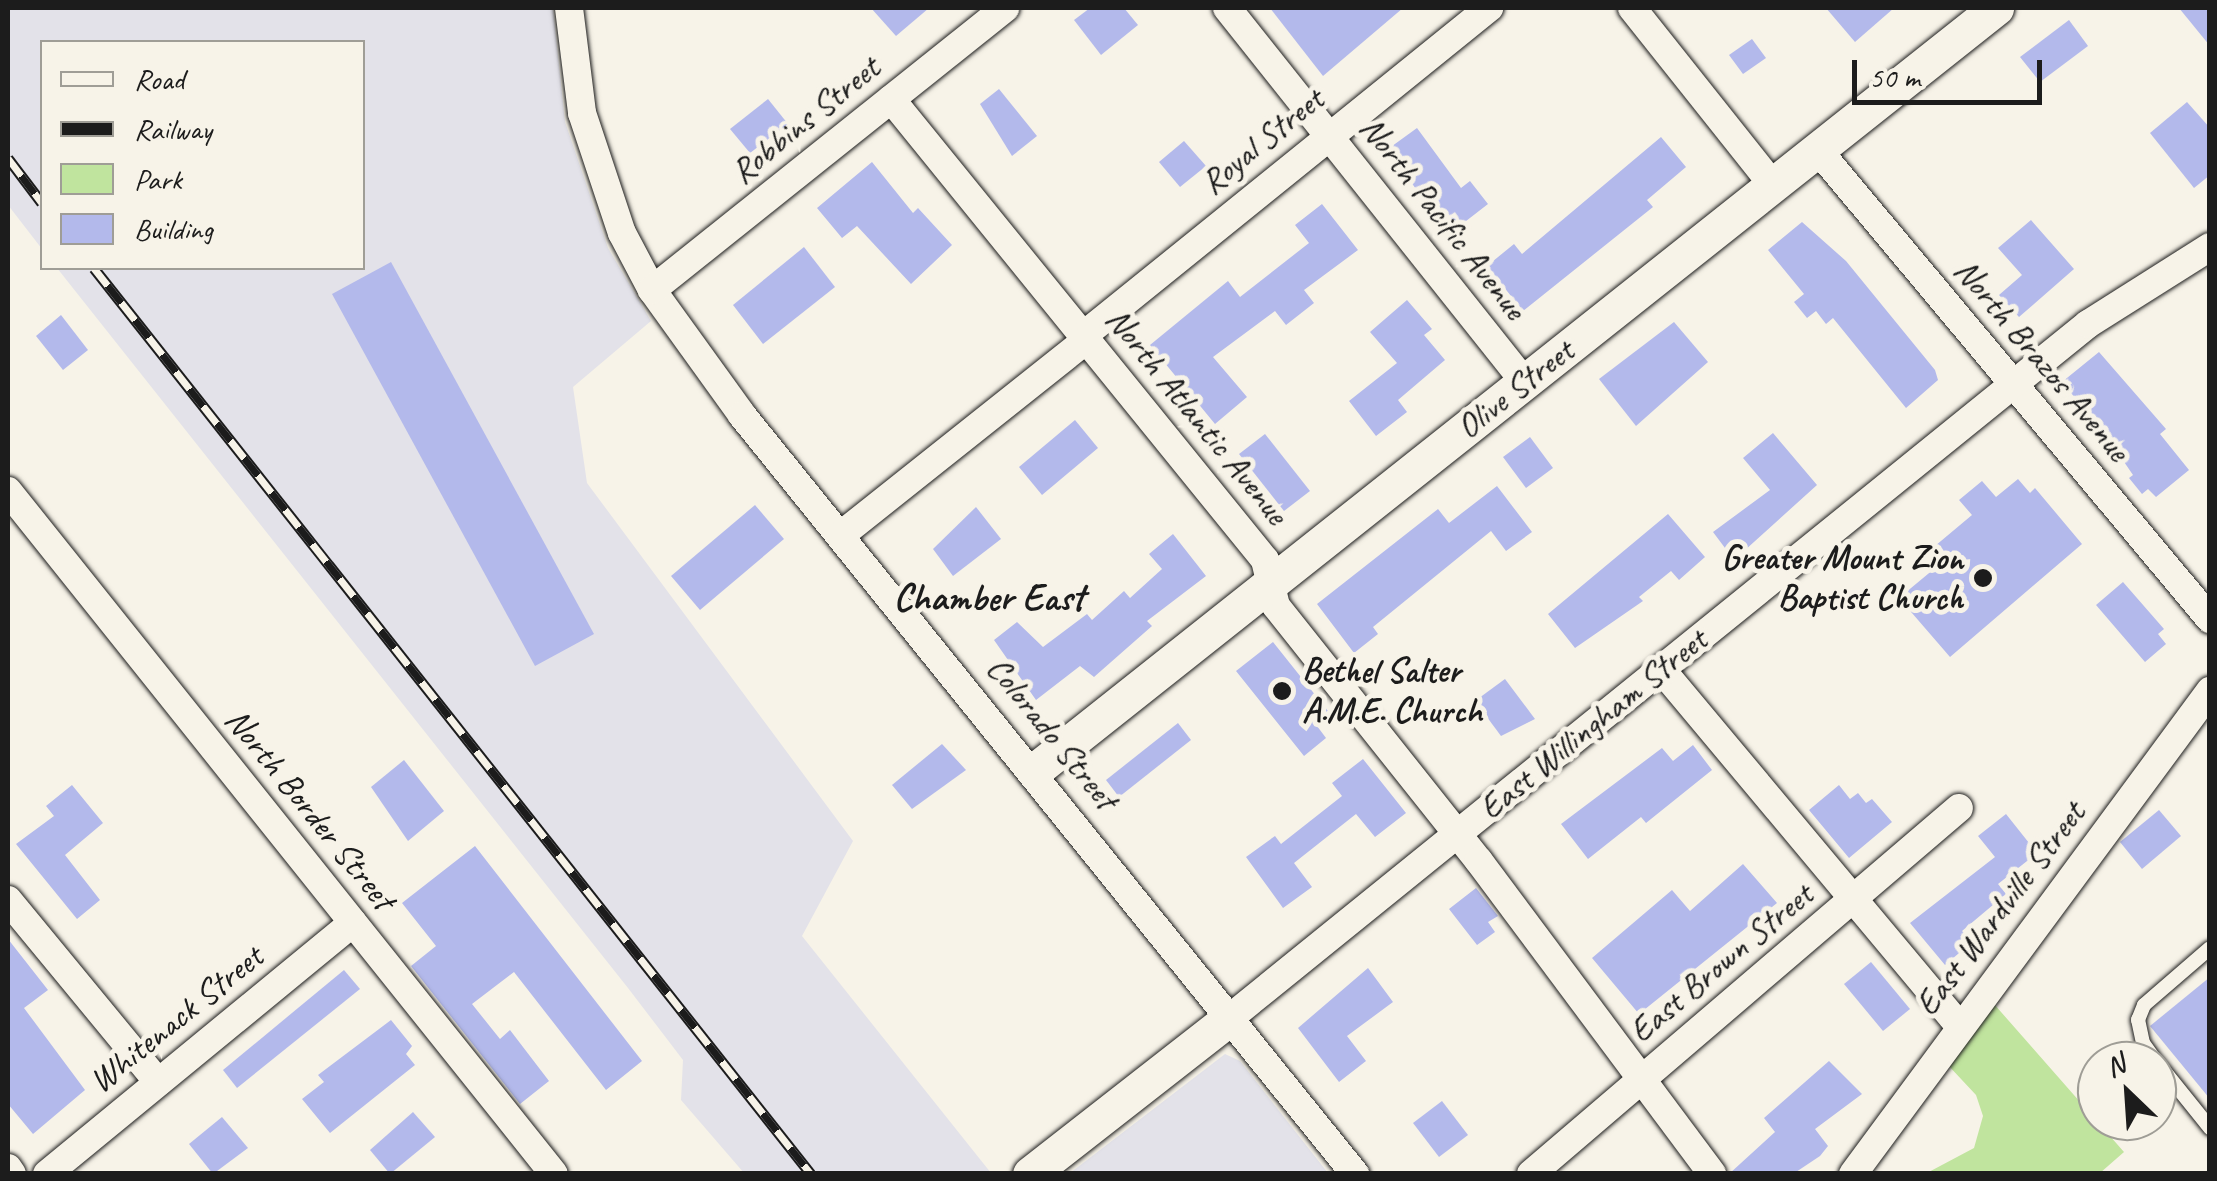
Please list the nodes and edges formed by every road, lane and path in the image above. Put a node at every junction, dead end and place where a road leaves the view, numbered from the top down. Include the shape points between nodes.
1 (570, 8) edge
2 (1005, 8) edge
3 (1227, 8) edge
4 (1489, 8) edge
5 (1632, 8) edge
6 (1996, 8) edge
7 (892, 99) junction
8 (1329, 135) junction
9 (1818, 149) junction
10 (1773, 184) junction
11 (2210, 247) edge
12 (652, 290) junction
13 (1085, 337) junction
14 (1525, 382) junction
15 (2014, 385) junction
16 (8, 491) edge
17 (840, 535) junction
18 (1271, 582) junction
19 (2210, 619) edge
20 (1660, 669) junction
21 (2210, 691) edge
22 (1034, 771) junction
23 (1958, 808) dead end
24 (1457, 833) junction
25 (8, 900) edge
26 (1853, 901) junction
27 (353, 923) junction
28 (2210, 948) edge
29 (1231, 1017) junction
30 (1959, 1025) junction
31 (2142, 1041) edge
32 (1642, 1079) junction
33 (158, 1082) junction
34 (2177, 1088) edge
35 (2210, 1128) edge
36 (47, 1174) edge
37 (554, 1174) edge
38 (1030, 1174) edge
39 (1355, 1174) edge
40 (1531, 1174) edge
41 (1712, 1174) edge
42 (1853, 1174) edge

1 - 12 street, Colorado Street via 582,113 622,232
2 - 7 street, Robbins Street
3 - 8 street, North Pacific Avenue
4 - 8 street, Royal Street
5 - 10 street
6 - 9 street, Olive Street
7 - 12 street, Robbins Street
7 - 13 street, North Atlantic Avenue
8 - 13 street, Royal Street
8 - 14 street, North Pacific Avenue
9 - 10 street, Olive Street
9 - 15 street, North Brazos Avenue
10 - 14 street, Olive Street
11 - 15 street, East Willingham Street via 2116,304
12 - 17 street, Colorado Street
13 - 17 street, Royal Street
13 - 18 street, North Atlantic Avenue via 1262,556
14 - 18 street, Olive Street
15 - 19 street, North Brazos Avenue
15 - 20 street, East Willingham Street
16 - 27 street, North Border Street
17 - 22 street, Colorado Street
18 - 22 street, Olive Street
18 - 24 street, North Atlantic Avenue via 1276,606
20 - 24 street, East Willingham Street
20 - 26 street
21 - 30 street, East Wardville Street
22 - 29 street, Colorado Street
23 - 26 street, East Brown Street
24 - 29 street, East Willingham Street
24 - 32 street, North Atlantic Avenue
25 - 33 street
26 - 30 street
26 - 32 street, East Brown Street
27 - 33 street, Whitenack Street
27 - 37 street, North Border Street
28 - 31 lane via 2144,1004
29 - 38 street, East Willingham Street
29 - 39 street, Colorado Street
30 - 42 street, East Wardville Street
32 - 40 street, East Brown Street
32 - 41 street, North Atlantic Avenue
33 - 36 street, Whitenack Street
34 - 35 lane

